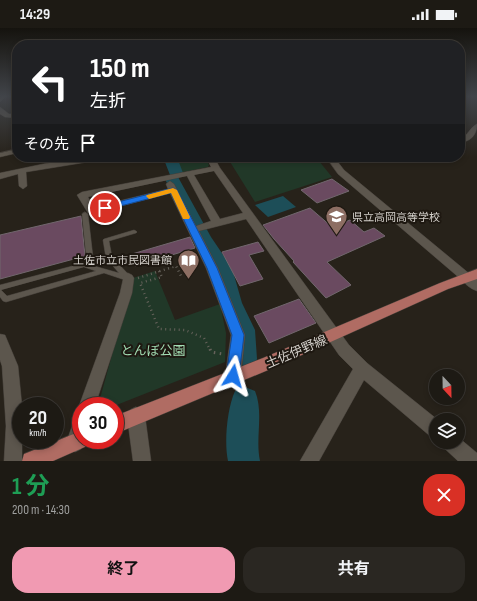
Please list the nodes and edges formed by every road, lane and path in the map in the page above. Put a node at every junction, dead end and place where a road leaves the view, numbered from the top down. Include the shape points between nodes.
1 (477, 126) edge
2 (465, 140) edge
3 (12, 152) edge
4 (0, 155) edge
5 (40, 162) edge
6 (213, 162) edge
7 (334, 162) edge
8 (216, 168) junction
9 (22, 170) junction
10 (189, 173) junction
11 (0, 176) edge
12 (167, 178) junction
13 (23, 186) dead end
14 (173, 190) junction
15 (85, 214) dead end
16 (249, 215) junction
17 (217, 223) junction
18 (198, 228) junction
19 (134, 232) dead end
20 (91, 267) junction
21 (104, 271) junction
22 (159, 271) junction
23 (182, 278) dead end
24 (474, 279) edge
25 (127, 280) junction
26 (0, 288) edge
27 (0, 293) edge
28 (3, 300) edge
29 (333, 335) junction
30 (0, 340) edge
31 (236, 357) junction
32 (362, 368) junction
33 (233, 376) junction
34 (90, 397) edge
35 (136, 416) junction
36 (124, 421) edge
37 (429, 424) edge
38 (72, 444) edge
39 (458, 449) edge
40 (13, 461) edge
41 (31, 461) edge
42 (142, 461) edge
43 (309, 461) edge
44 (472, 461) edge

1 - 2 street
3 - 4 street
5 - 9 street
6 - 8 street
7 - 24 street via 341,172
8 - 10 street
8 - 16 street
9 - 11 street
9 - 13 street
10 - 12 street
10 - 17 street
12 - 14 street
12 - 14 street via 82,195 91,211
14 - 18 street
15 - 20 lane
16 - 17 street
16 - 29 street
17 - 18 street
18 - 31 street via 238,335
19 - 25 lane via 106,240 109,258
20 - 21 lane
20 - 26 lane via 84,265
21 - 25 lane
21 - 28 lane
22 - 23 path via 176,266
22 - 25 path
22 - 31 path via 162,277 140,283 159,329 185,330 204,338 211,352
24 - 29 main road, 土佐伊野線 via 444,286
25 - 34 street via 126,293
27 - 28 lane
29 - 32 street
29 - 33 main road, 土佐伊野線
30 - 40 street via 10,366 15,426
31 - 33 street
32 - 37 street
32 - 43 street
33 - 35 main road, 土佐伊野線
35 - 36 main road, 土佐伊野線
35 - 42 street
38 - 41 main road
39 - 44 street

